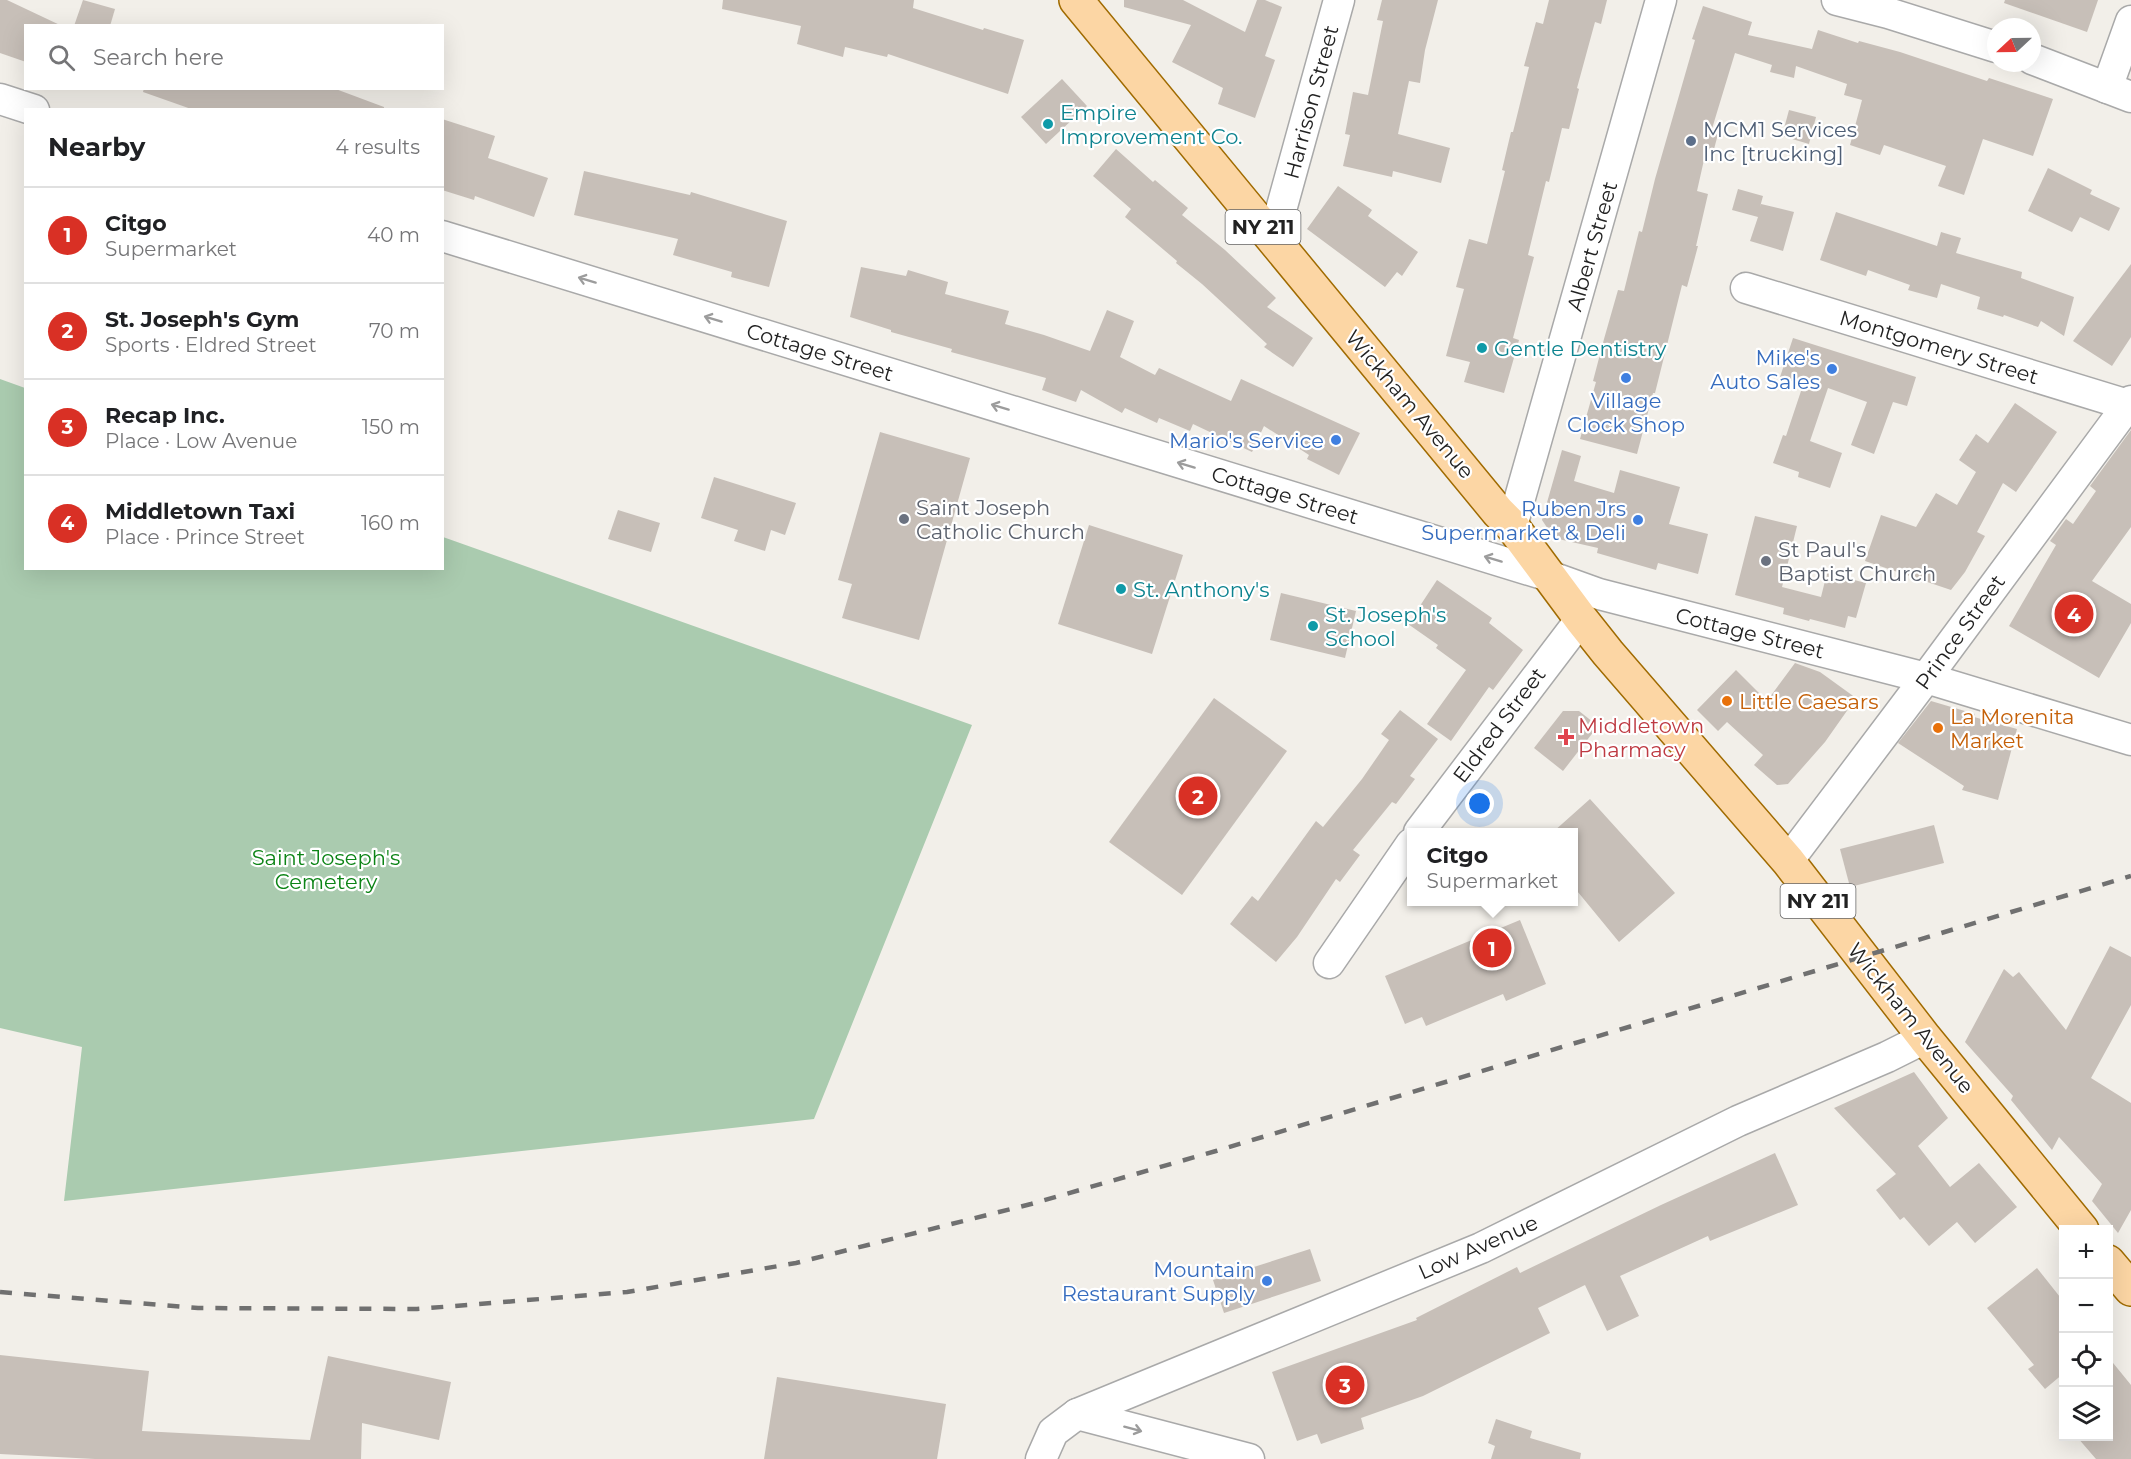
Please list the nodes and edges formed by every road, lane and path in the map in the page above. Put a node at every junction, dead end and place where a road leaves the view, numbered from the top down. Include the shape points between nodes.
1 (1076, 0) edge
2 (1339, 0) edge
3 (1661, 0) edge
4 (1837, 0) edge
5 (2131, 21) edge
6 (1987, 45) edge
7 (2041, 62) edge
8 (2119, 92) edge
9 (0, 99) edge
10 (28, 108) edge
11 (444, 237) edge
12 (1273, 239) junction
13 (1746, 288) dead end
14 (2130, 404) edge
15 (1512, 526) junction
16 (1549, 576) junction
17 (1581, 619) junction
18 (1926, 678) junction
19 (2131, 740) edge
20 (1422, 828) edge
21 (1407, 850) edge
22 (1788, 861) junction
23 (1329, 963) dead end
24 (1925, 1038) junction
25 (2078, 1225) edge
26 (2113, 1267) edge
27 (2131, 1289) edge
28 (1077, 1414) junction
29 (1041, 1459) edge
30 (1249, 1459) edge

1 - 12 main road, Wickham Avenue / NY 211
2 - 12 street, Harrison Street
3 - 15 street, Albert Street
4 - 6 street
5 - 8 street
7 - 8 street
9 - 10 street
16 -> 11 street, Cottage Street
12 - 15 main road, Wickham Avenue / NY 211
13 - 14 street, Montgomery Street
14 - 18 street, Prince Street
15 - 16 main road, Wickham Avenue / NY 211
16 - 17 main road, Wickham Avenue / NY 211
16 - 18 street, Cottage Street via 1599,594
17 - 20 street, Eldred Street
17 - 22 main road, Wickham Avenue / NY 211
18 - 19 street, Cottage Street
18 - 22 street, Prince Street
21 - 23 street
22 - 24 main road, Wickham Avenue / NY 211
24 - 25 main road, Wickham Avenue / NY 211
24 - 28 street, Low Avenue via 1738,1121 1481,1248
26 - 27 main road
28 - 29 street, Low Avenue via 1053,1432
28 -> 30 street

